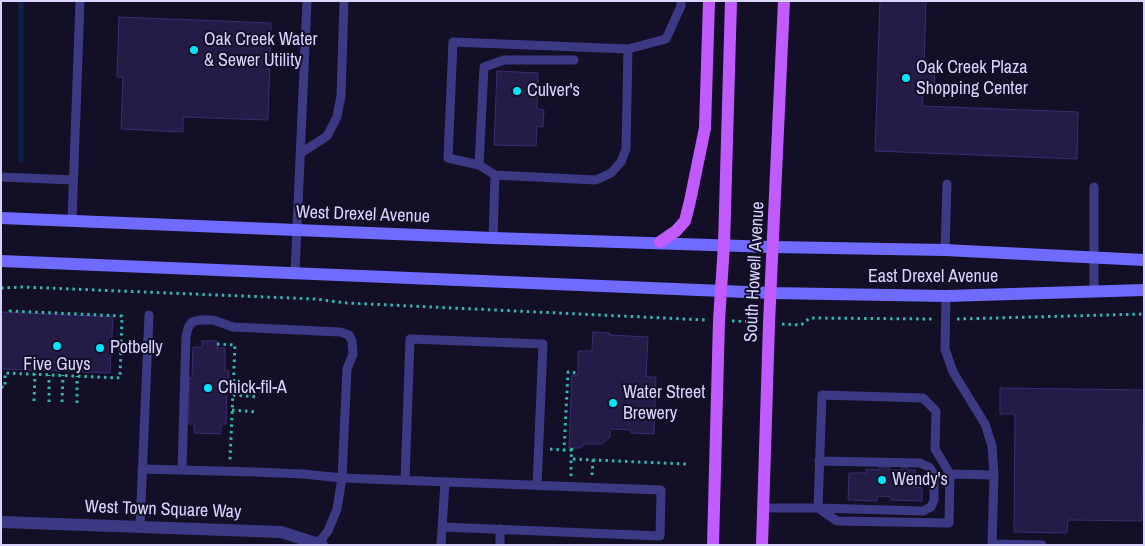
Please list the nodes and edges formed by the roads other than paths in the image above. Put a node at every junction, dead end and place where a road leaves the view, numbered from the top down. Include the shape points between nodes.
1 (80, 1) edge
2 (307, 1) edge
3 (344, 1) edge
4 (681, 1) edge
5 (709, 1) edge
6 (731, 1) edge
7 (784, 1) edge
8 (628, 49) junction
9 (574, 60) dead end
10 (301, 153) junction
11 (479, 165) junction
12 (495, 175) junction
13 (1, 177) edge
14 (74, 180) junction
15 (947, 184) dead end
16 (1094, 187) dead end
17 (1, 218) edge
18 (72, 220) junction
19 (296, 230) junction
20 (493, 238) junction
21 (660, 242) junction
22 (724, 245) junction
23 (773, 247) junction
24 (945, 250) junction
25 (1093, 256) junction
26 (1144, 260) edge
27 (1, 261) edge
28 (295, 273) junction
29 (1144, 290) edge
30 (722, 291) junction
31 (1094, 292) junction
32 (771, 293) junction
33 (946, 296) junction
34 (149, 315) dead end
35 (819, 461) junction
36 (142, 469) junction
37 (182, 469) junction
38 (950, 474) junction
39 (994, 476) junction
40 (342, 478) junction
41 (405, 480) junction
42 (445, 482) junction
43 (537, 486) junction
44 (763, 508) junction
45 (818, 508) junction
46 (1, 522) edge
47 (140, 527) junction
48 (444, 527) junction
49 (500, 529) junction
50 (320, 544) edge
51 (992, 544) edge
52 (441, 545) edge
53 (500, 545) edge
54 (713, 545) edge
55 (762, 545) edge
56 (1042, 545) edge

1 - 14 lane
2 - 10 lane
3 - 10 lane via 337,117 327,136
4 - 8 lane via 666,39
5 - 21 main road via 705,128 685,221
6 - 22 main road, South Howell Avenue
7 - 23 main road, South Howell Avenue
8 - 11 lane via 453,42 448,158
8 - 12 lane via 626,149 611,174 596,180
9 - 11 lane via 504,60 484,67
10 - 19 lane
11 - 12 lane
12 - 20 lane
13 - 14 lane
14 - 18 lane
15 - 24 lane
16 - 25 lane
17 - 18 street, West Drexel Avenue
18 - 19 street, West Drexel Avenue
19 - 20 street, West Drexel Avenue
19 - 28 lane
20 - 21 street, West Drexel Avenue
21 - 22 street, West Drexel Avenue
22 - 23 street, East Drexel Avenue
22 - 30 main road, South Howell Avenue
23 - 24 street, East Drexel Avenue
23 - 32 main road, South Howell Avenue
24 - 25 street, East Drexel Avenue
25 - 26 street, East Drexel Avenue
25 - 31 lane
27 - 28 street
28 - 30 street
29 - 31 street, East Drexel Avenue
30 - 32 street, East Drexel Avenue
30 - 54 main road, South Howell Avenue
31 - 33 street, East Drexel Avenue
32 - 33 street, East Drexel Avenue
32 - 44 main road, South Howell Avenue
33 - 39 lane via 945,349 953,372 984,424 992,446
34 - 36 lane
35 - 38 lane via 822,395 923,398 936,411 935,449
35 - 45 lane
35 - 45 lane via 920,463 928,466 934,474 934,500 931,507 923,510
36 - 37 lane
36 - 47 lane
37 - 40 lane
37 - 40 lane via 188,328 192,322 213,320 233,327 349,335 353,354 347,369
38 - 39 lane
38 - 45 lane via 949,523 837,521
39 - 51 lane
40 - 41 lane
40 - 50 lane via 337,509
41 - 42 lane
41 - 43 lane via 410,339 543,344
42 - 43 lane
42 - 48 lane
43 - 49 lane via 662,490 660,536
44 - 45 lane
44 - 55 main road, South Howell Avenue
46 - 47 street, West Town Square Way
47 - 50 street, West Town Square Way via 281,532
48 - 49 lane
48 - 52 lane
49 - 53 lane
51 - 56 lane

